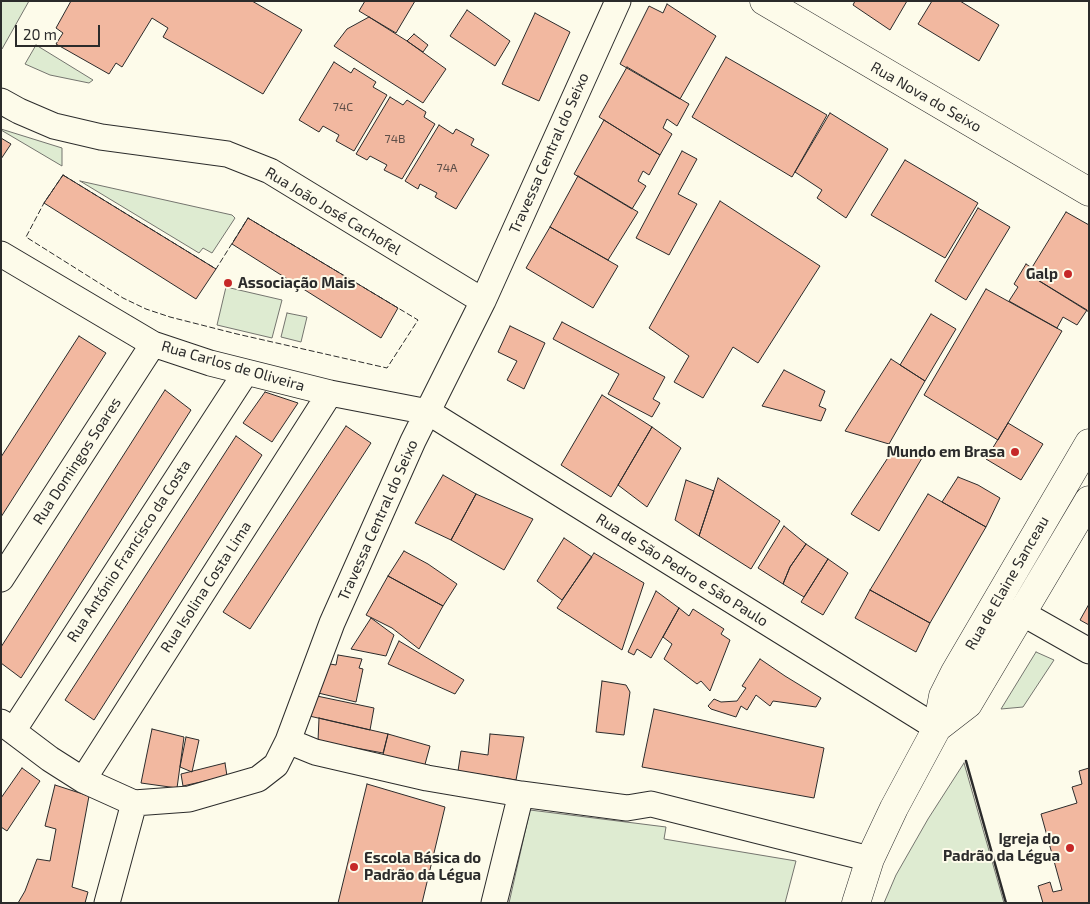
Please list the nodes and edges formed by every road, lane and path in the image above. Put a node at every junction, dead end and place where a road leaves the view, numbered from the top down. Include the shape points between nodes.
1 (618, 1) edge
2 (764, 1) edge
3 (1, 102) edge
4 (1089, 192) edge
5 (1, 254) edge
6 (483, 301) junction
7 (153, 344) junction
8 (246, 372) junction
9 (330, 393) junction
10 (428, 412) junction
11 (1089, 442) edge
12 (1089, 500) edge
13 (1, 579) edge
14 (1022, 613) junction
15 (1089, 651) edge
16 (7, 727) edge
17 (937, 728) junction
18 (288, 741) junction
19 (83, 780) junction
20 (521, 794) junction
21 (134, 803) junction
22 (870, 860) junction
23 (107, 903) edge
24 (494, 903) edge
25 (856, 903) edge

1 - 6 street, Travessa Central do Seixo
2 - 4 main road, Rua Nova do Seixo
3 - 6 street, Rua João José Cachofel via 54,126 101,137 227,154 270,171
5 - 7 street, Rua Carlos de Oliveira
6 - 10 street, Travessa Central do Seixo
7 - 8 street, Rua Carlos de Oliveira
7 - 13 street, Rua Domingos Soares
8 - 9 street, Rua Carlos de Oliveira
8 - 16 street, Rua António Francisco da Costa
9 - 10 street, Rua Carlos de Oliveira
9 - 19 street, Rua Isolina Costa Lima
10 - 17 street, Rua de São Pedro e São Paulo
10 - 18 street, Travessa Central do Seixo via 332,623
11 - 17 main road, Rua de Elaine Sanceau via 954,672 943,696
12 - 14 main road, Rua de Elaine Sanceau
14 - 15 street
14 - 17 main road, Rua de Elaine Sanceau via 968,704
16 - 19 street, Travessa Central do Seixo
17 - 22 main road, Rua de Elaine Sanceau
18 - 20 street via 315,752 418,776
18 - 21 street, Travessa Central do Seixo via 276,766 258,779 189,798
19 - 21 street, Travessa Central do Seixo
20 - 22 street via 627,808 651,804
20 - 24 street
21 - 23 street
22 - 25 main road, Rua de Elaine Sanceau

